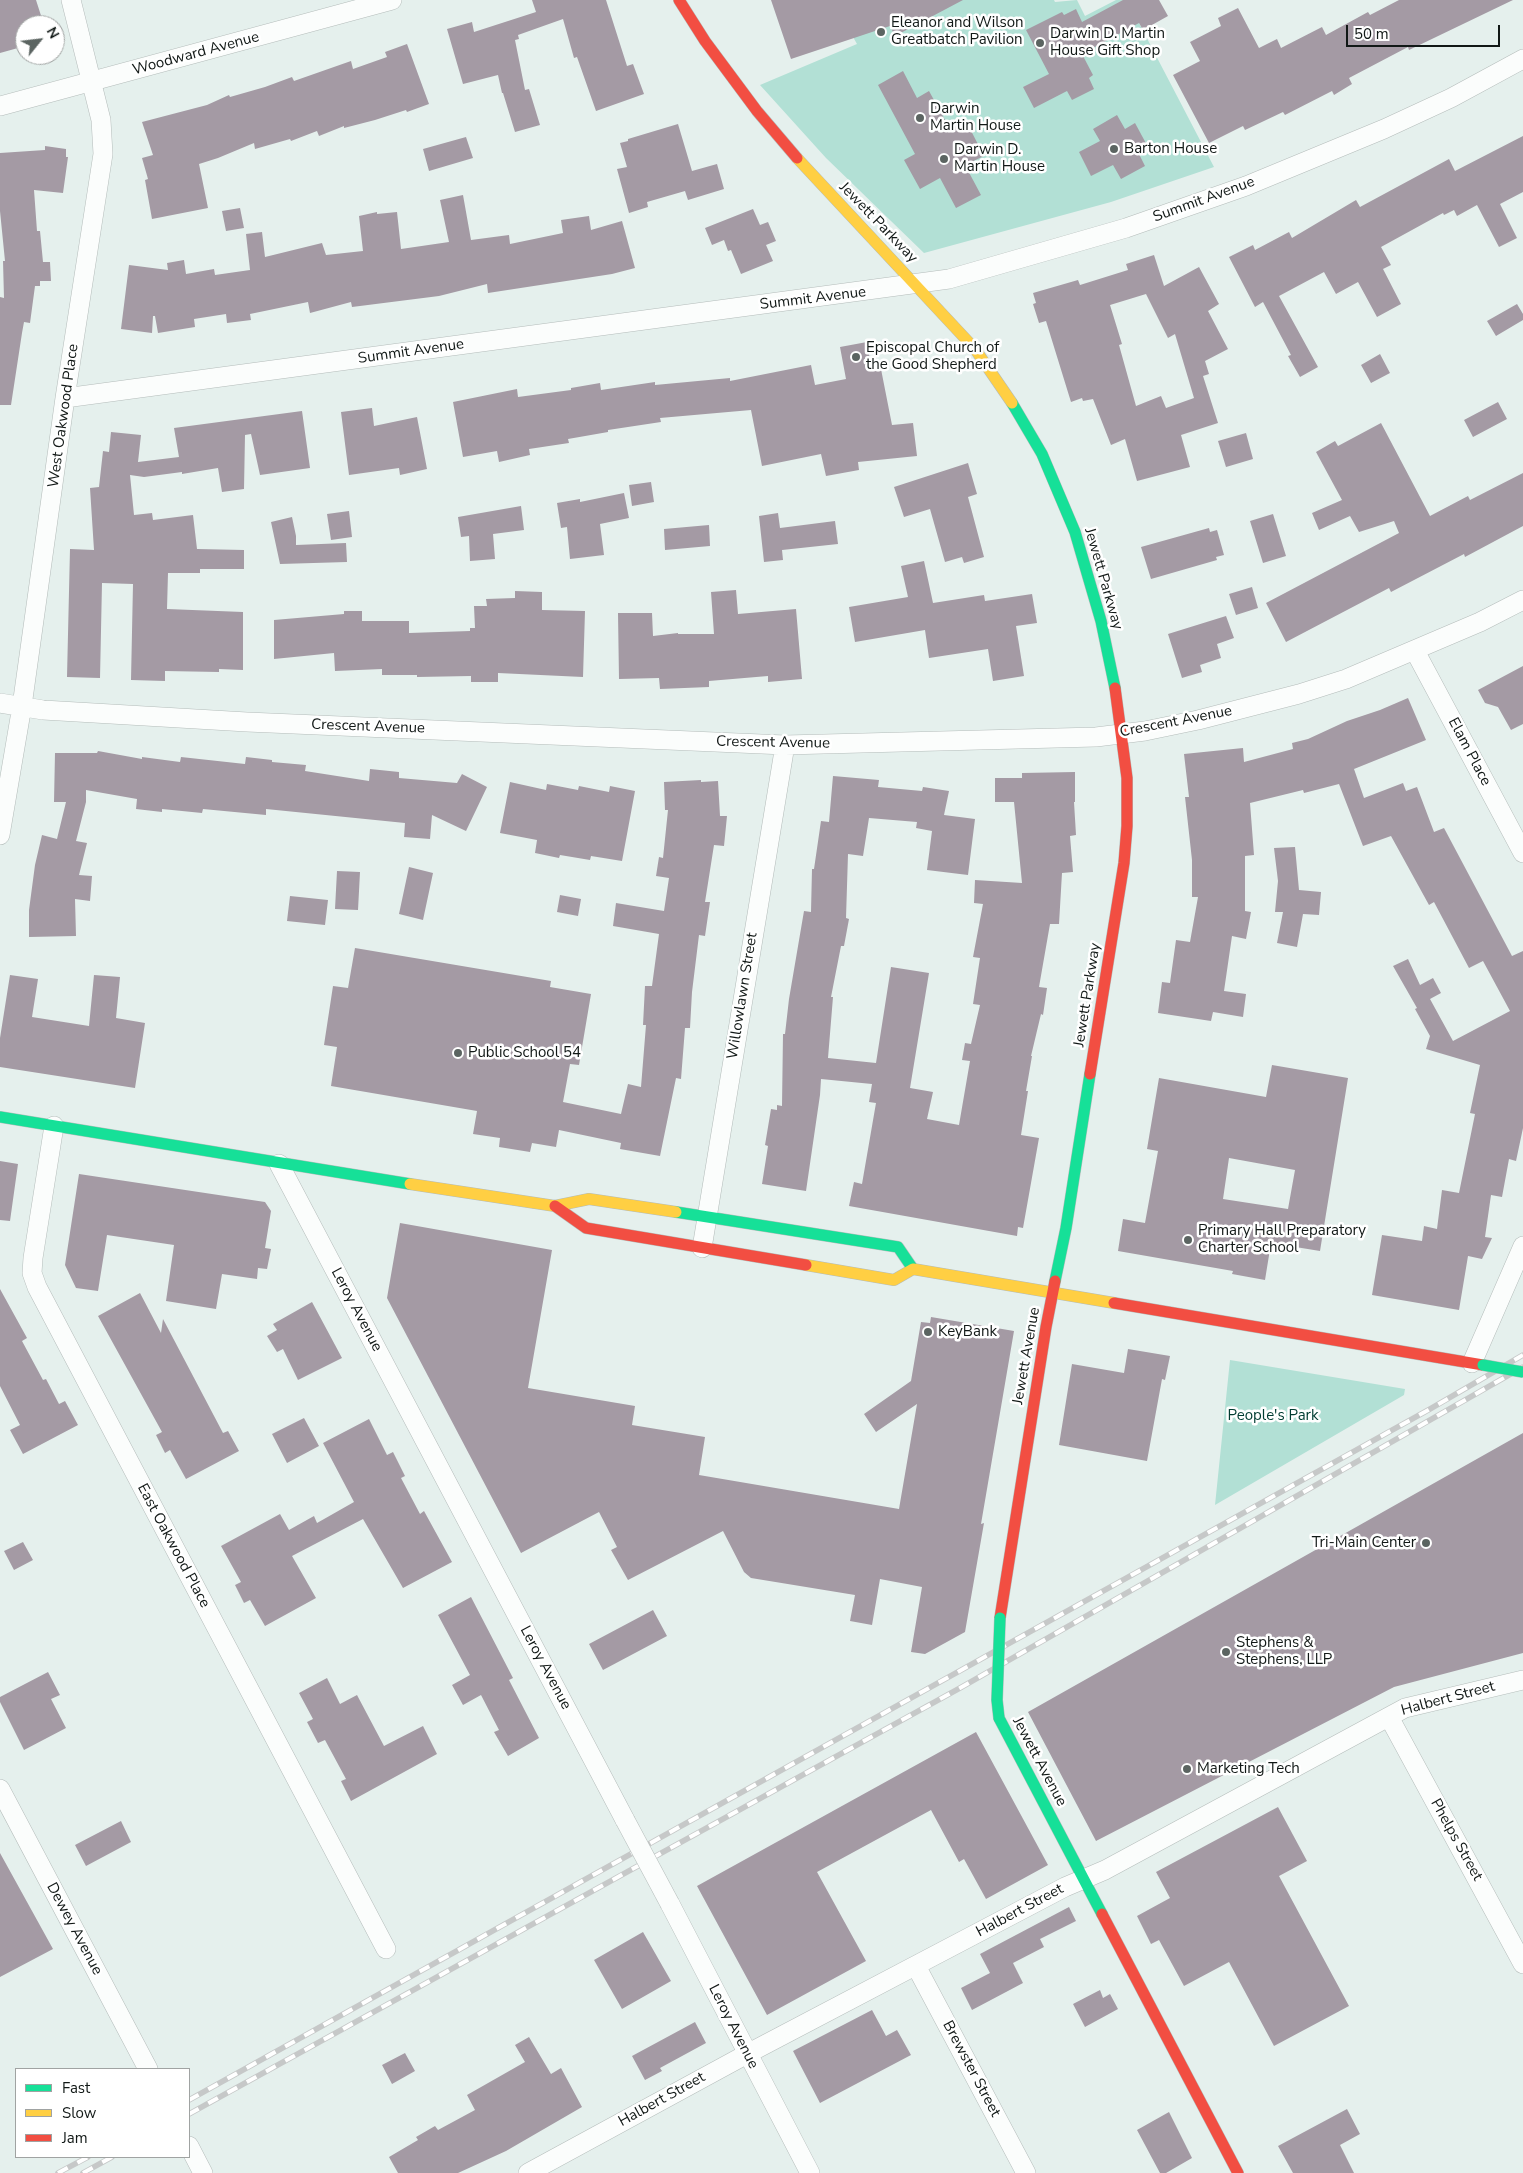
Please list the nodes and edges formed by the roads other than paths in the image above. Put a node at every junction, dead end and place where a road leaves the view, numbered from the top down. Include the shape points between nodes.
1 (71, 0) edge
2 (392, 0) edge
3 (679, 0) edge
4 (1523, 60) edge
5 (93, 82) junction
6 (0, 106) edge
7 (917, 284) junction
8 (65, 398) junction
9 (1523, 600) edge
10 (1415, 651) junction
11 (0, 703) edge
12 (22, 706) junction
13 (1121, 734) junction
14 (784, 745) junction
15 (0, 835) edge
16 (1523, 854) edge
17 (0, 1117) edge
18 (54, 1126) junction
19 (279, 1164) junction
20 (555, 1206) junction
21 (707, 1217) junction
22 (1523, 1246) edge
23 (702, 1248) junction
24 (913, 1270) junction
25 (1053, 1293) junction
26 (1478, 1364) junction
27 (1523, 1372) edge
28 (1523, 1680) edge
29 (1389, 1716) junction
30 (0, 1789) edge
31 (1084, 1880) junction
32 (386, 1949) dead end
33 (1523, 1964) edge
34 (916, 1966) junction
35 (747, 2054) junction
36 (147, 2068) edge
37 (190, 2148) edge
38 (201, 2170) edge
39 (528, 2173) edge
40 (810, 2173) edge
41 (1026, 2173) edge
42 (1238, 2173) edge

1 - 5 street, West Oakwood Place
2 - 5 street, Woodward Avenue
3 - 7 street, Jewett Parkway via 756,111
4 - 7 street, Summit Avenue via 1451,98 1246,186 1065,247 949,279
5 - 6 street, Woodward Avenue
5 - 8 street, West Oakwood Place via 101,120 103,154
7 - 8 street, Summit Avenue
7 - 13 street, Jewett Parkway via 999,382 1042,454 1075,532 1094,593 1113,672
8 - 12 street, West Oakwood Place
9 - 10 street, Crescent Avenue
10 - 13 street, Crescent Avenue via 1299,694 1198,720
10 - 16 street, Elam Place
11 - 12 street, Crescent Avenue
12 - 14 street, Crescent Avenue via 43,710 247,722
12 - 15 street, West Oakwood Place
13 - 14 street, Crescent Avenue
13 - 25 street, Jewett Parkway via 1127,778 1124,863 1064,1242
14 - 21 street, Willowlawn Street
17 - 18 street
18 - 19 street
18 - 32 street, East Oakwood Place via 33,1258 32,1273 37,1287
19 - 20 street
19 - 35 street, Leroy Avenue, bridge
20 - 21 street via 589,1199
20 - 23 street via 586,1228
21 - 23 street, Willowlawn Street
21 - 24 street via 898,1248
22 - 26 street
23 - 24 street via 894,1280
24 - 25 street
25 - 26 street
25 - 31 street, Jewett Avenue, bridge via 1000,1618 997,1700 999,1718
26 - 27 street, bridge
28 - 29 street, Halbert Street via 1405,1708
29 - 31 street, Halbert Street
29 - 33 street, Phelps Street
30 - 36 street, Dewey Avenue
31 - 34 street, Halbert Street via 1064,1887
31 - 42 street, Jewett Avenue
34 - 35 street, Halbert Street
34 - 41 street, Brewster Street
35 - 39 street, Halbert Street
35 - 40 street, Leroy Avenue
37 - 38 street

